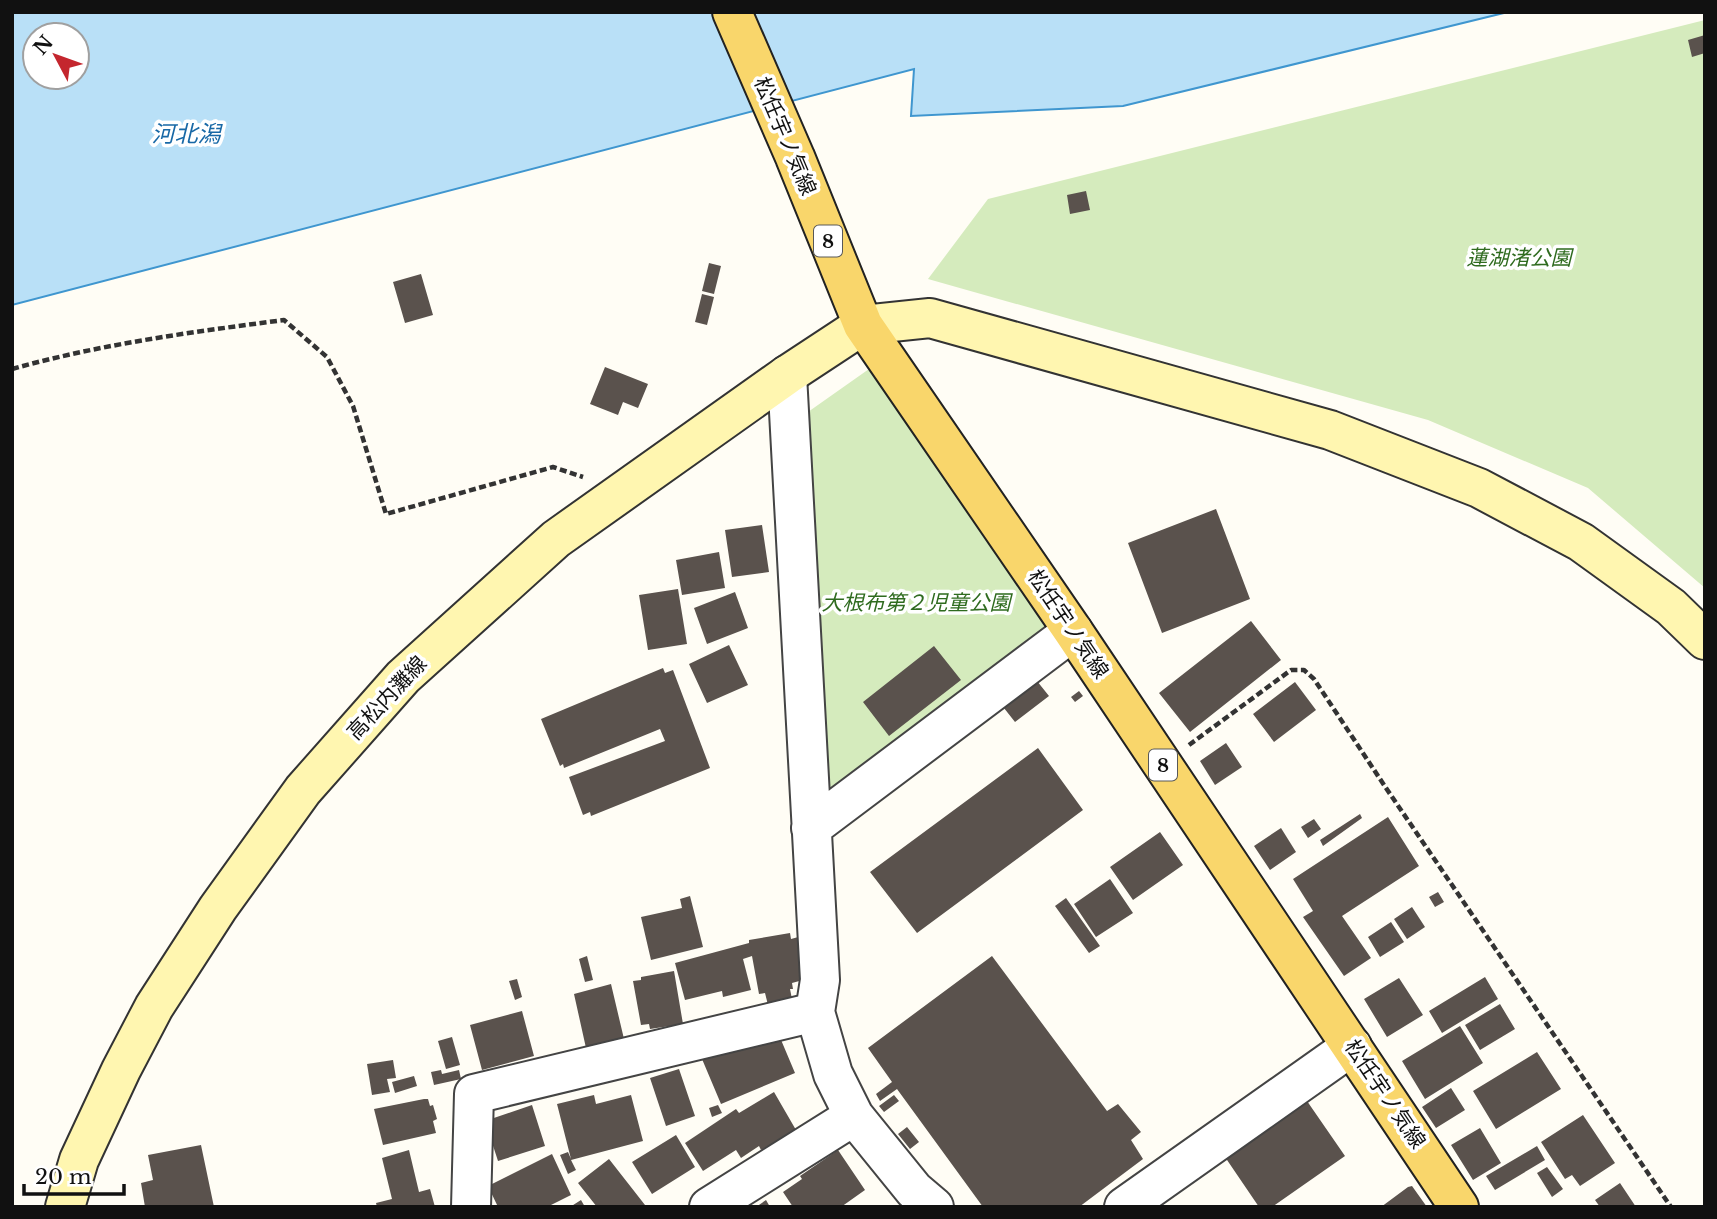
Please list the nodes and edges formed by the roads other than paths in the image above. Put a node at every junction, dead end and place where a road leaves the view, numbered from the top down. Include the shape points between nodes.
1 (732, 12) edge
2 (863, 325) junction
3 (788, 375) junction
4 (1073, 631) junction
5 (1705, 640) edge
6 (811, 828) junction
7 (815, 1012) junction
8 (1352, 1046) junction
9 (854, 1116) junction
10 (65, 1207) edge
11 (471, 1207) edge
12 (709, 1207) edge
13 (934, 1207) edge
14 (1124, 1207) edge
15 (1459, 1207) edge

1 - 2 main road, 松任宇ノ気線 / 8
2 - 3 main road, 高松内灘線
2 - 4 main road, 松任宇ノ気線 / 8
2 - 5 main road via 930,318 1330,429 1479,488 1581,542 1671,607
3 - 6 street
3 - 10 main road, 高松内灘線 via 556,539 403,677 303,790 218,908 155,1007 79,1160
4 - 6 street
4 - 8 main road, 松任宇ノ気線 / 8
6 - 7 street via 820,980
7 - 9 street via 833,1074
7 - 11 street via 474,1094
8 - 14 street
8 - 15 main road, 松任宇ノ気線 / 8
9 - 12 street
9 - 13 street via 914,1190

